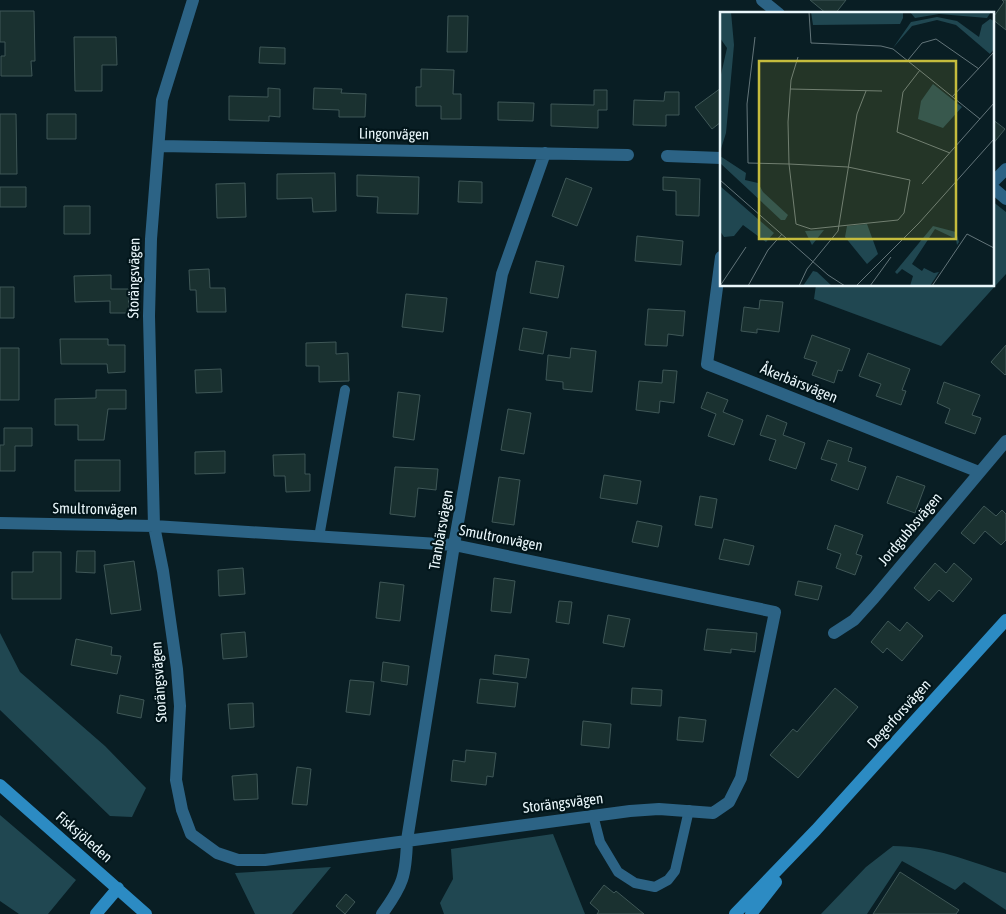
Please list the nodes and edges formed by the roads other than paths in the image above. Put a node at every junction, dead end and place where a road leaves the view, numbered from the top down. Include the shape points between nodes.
1 (193, 0) edge
2 (762, 0) edge
3 (777, 12) edge
4 (160, 146) junction
5 (545, 153) junction
6 (628, 155) dead end
7 (667, 156) dead end
8 (720, 158) edge
9 (1006, 169) edge
10 (994, 181) edge
11 (994, 190) edge
12 (1006, 199) edge
13 (720, 265) edge
14 (346, 390) dead end
15 (1006, 441) edge
16 (979, 472) junction
17 (0, 523) edge
18 (154, 526) junction
19 (319, 537) junction
20 (454, 545) junction
21 (1006, 620) edge
22 (834, 633) dead end
23 (0, 785) edge
24 (689, 810) junction
25 (713, 813) joint
26 (593, 815) junction
27 (816, 830) junction
28 (407, 840) junction
29 (118, 888) junction
30 (96, 914) edge
31 (146, 914) edge
32 (382, 914) edge
33 (735, 914) edge
34 (751, 914) edge

1 - 4 street, Storängsvägen via 162,100
2 - 3 street
4 - 5 street, Lingonvägen
4 - 18 street, Storängsvägen via 151,239 149,316
5 - 6 street, Lingonvägen
5 - 20 street, Tranbärsvägen via 502,274
7 - 8 street
9 - 10 street
11 - 12 street
13 - 16 street, Åkerbärsvägen via 707,364
14 - 19 lane
15 - 16 street, Jordgubbsvägen
16 - 22 street, Jordgubbsvägen via 874,598 854,620
17 - 18 street, Smultronvägen
18 - 19 street, Smultronvägen
18 - 28 street, Storängsvägen via 178,678 180,706 176,780 191,834 218,852 238,860 265,860
19 - 20 street, Smultronvägen
20 - 25 street, Smultronvägen via 775,612 741,778 730,802
20 - 28 street, Tranbärsvägen
21 - 27 main road, Degerforsvägen
23 - 29 main road, Fisksjöleden
24 - 25 street, Storängsvägen
24 - 26 street, Storängsvägen via 659,809
24 - 26 lane via 675,871 668,880 655,887 635,884 618,872 600,842
26 - 28 street, Storängsvägen
27 - 33 main road, Degerforsvägen
27 - 34 main road, Degerforsvägen
28 - 32 street, Tranbärsvägen via 406,871 399,890
29 - 30 main road
29 - 31 main road, Fisksjöleden

